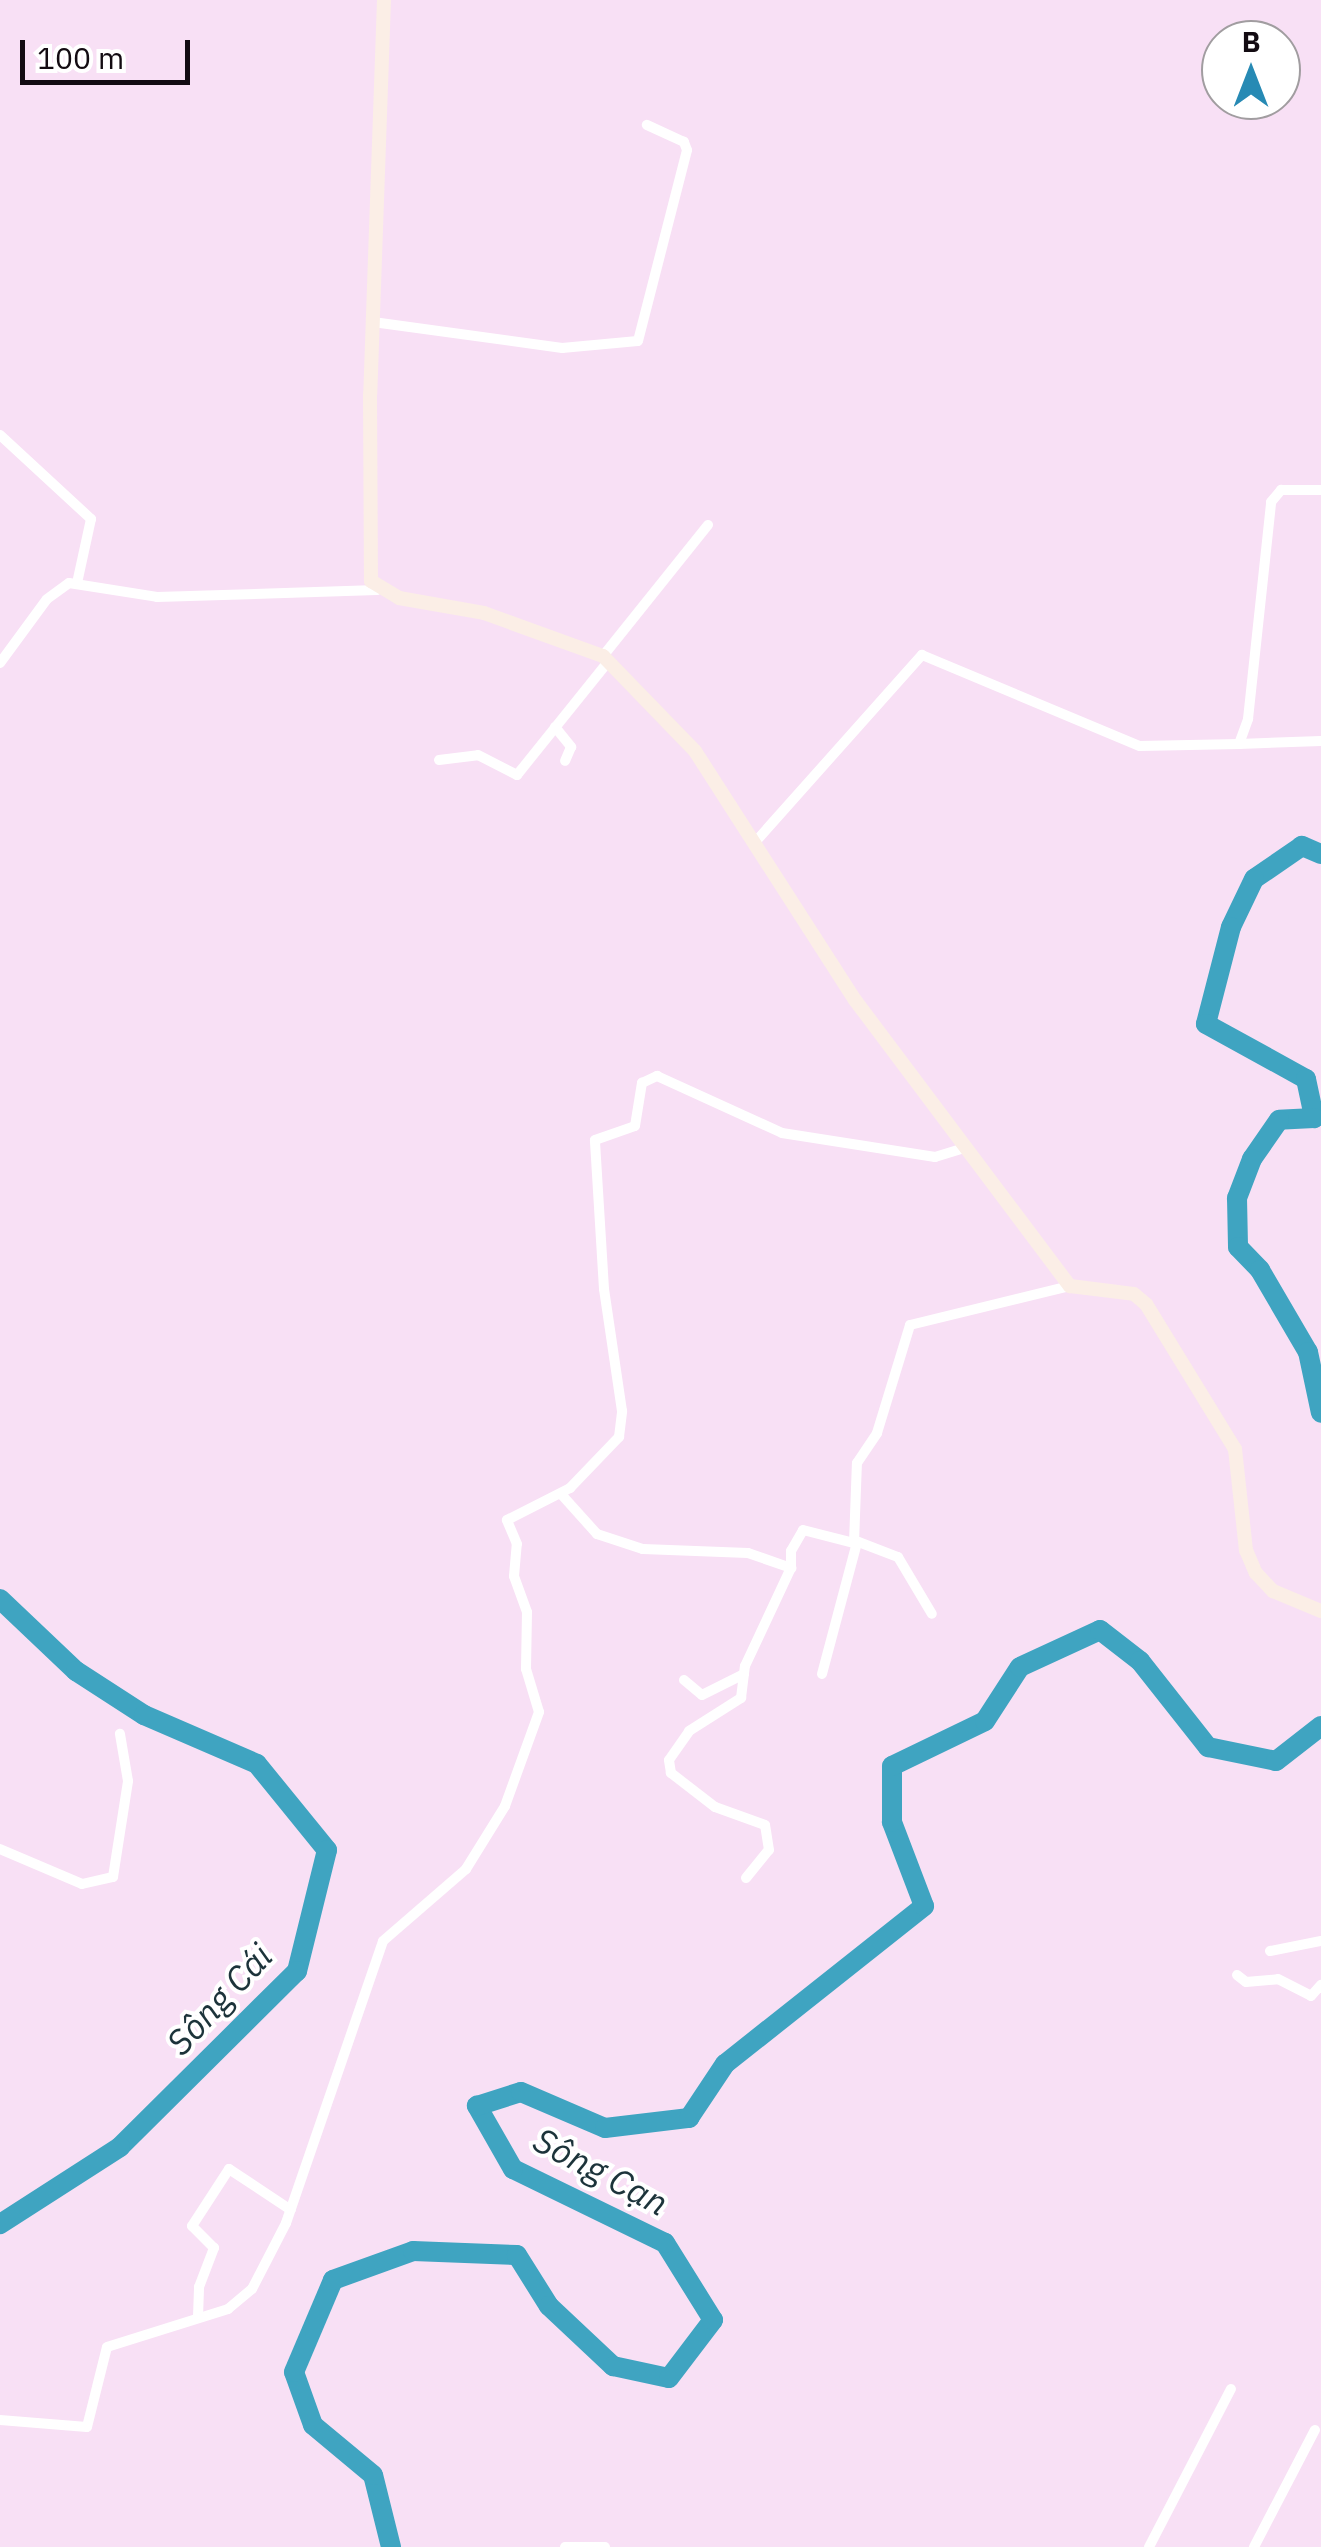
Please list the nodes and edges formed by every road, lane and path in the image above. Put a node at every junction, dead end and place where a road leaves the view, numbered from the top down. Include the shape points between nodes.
1 (384, 0) edge
2 (647, 125) dead end
3 (372, 322) junction
4 (0, 435) edge
5 (1321, 490) edge
6 (708, 525) dead end
7 (78, 583) junction
8 (377, 590) junction
9 (606, 659) junction
10 (0, 664) edge
11 (555, 727) junction
12 (1321, 740) edge
13 (1239, 744) junction
14 (438, 760) dead end
15 (565, 761) dead end
16 (757, 840) junction
17 (968, 1148) junction
18 (1070, 1286) junction
19 (562, 1494) junction
20 (857, 1541) junction
21 (791, 1568) junction
22 (1314, 1609) edge
23 (932, 1614) dead end
24 (744, 1674) junction
25 (822, 1674) dead end
26 (684, 1680) dead end
27 (120, 1734) dead end
28 (0, 1850) edge
29 (746, 1878) dead end
30 (1321, 1941) edge
31 (1270, 1951) dead end
32 (1237, 1975) dead end
33 (1321, 1986) edge
34 (290, 2210) junction
35 (198, 2317) junction
36 (1232, 2388) dead end
37 (0, 2420) edge
38 (1315, 2430) dead end
39 (565, 2547) edge
40 (604, 2547) edge
41 (1149, 2547) edge
42 (1254, 2547) edge

1 - 3 street
2 - 3 street via 687,150 638,342 562,348
3 - 8 street via 368,556
4 - 7 street via 92,520
5 - 13 street via 1281,490 1271,502 1248,718
6 - 9 street
7 - 8 street via 156,596
7 - 10 street via 58,588
8 - 9 street via 498,616
9 - 11 street
9 - 16 street via 695,752
11 - 14 street via 516,775 478,754
11 - 15 street via 571,747
12 - 13 street
13 - 16 street via 1140,746 922,654
16 - 17 street via 855,1000
17 - 18 street
17 - 19 street via 935,1157 782,1134 694,1089 646,1079 635,1126 592,1145 602,1182 604,1290 622,1411 619,1437
18 - 20 street via 910,1325 877,1433 857,1463
18 - 22 street via 1134,1294 1146,1304 1235,1449 1246,1550 1256,1573 1272,1592
19 - 21 street via 598,1534 630,1546 748,1553
19 - 34 street via 507,1523 527,1612 526,1669 538,1707 517,1776 466,1868 383,1941
20 - 21 street via 799,1531
20 - 23 street via 898,1557
20 - 25 street
21 - 24 street
24 - 26 street via 702,1696
24 - 29 street via 742,1698 689,1731 672,1748 668,1764 715,1807 766,1825 770,1850
27 - 28 street via 128,1782 113,1878 82,1884
30 - 31 street
32 - 33 street via 1246,1982 1278,1979 1311,1996
34 - 35 street via 252,2290 239,2304
34 - 35 street via 229,2169 192,2226 214,2248
35 - 37 street via 107,2346 87,2427
36 - 41 street
38 - 42 street
39 - 40 street

